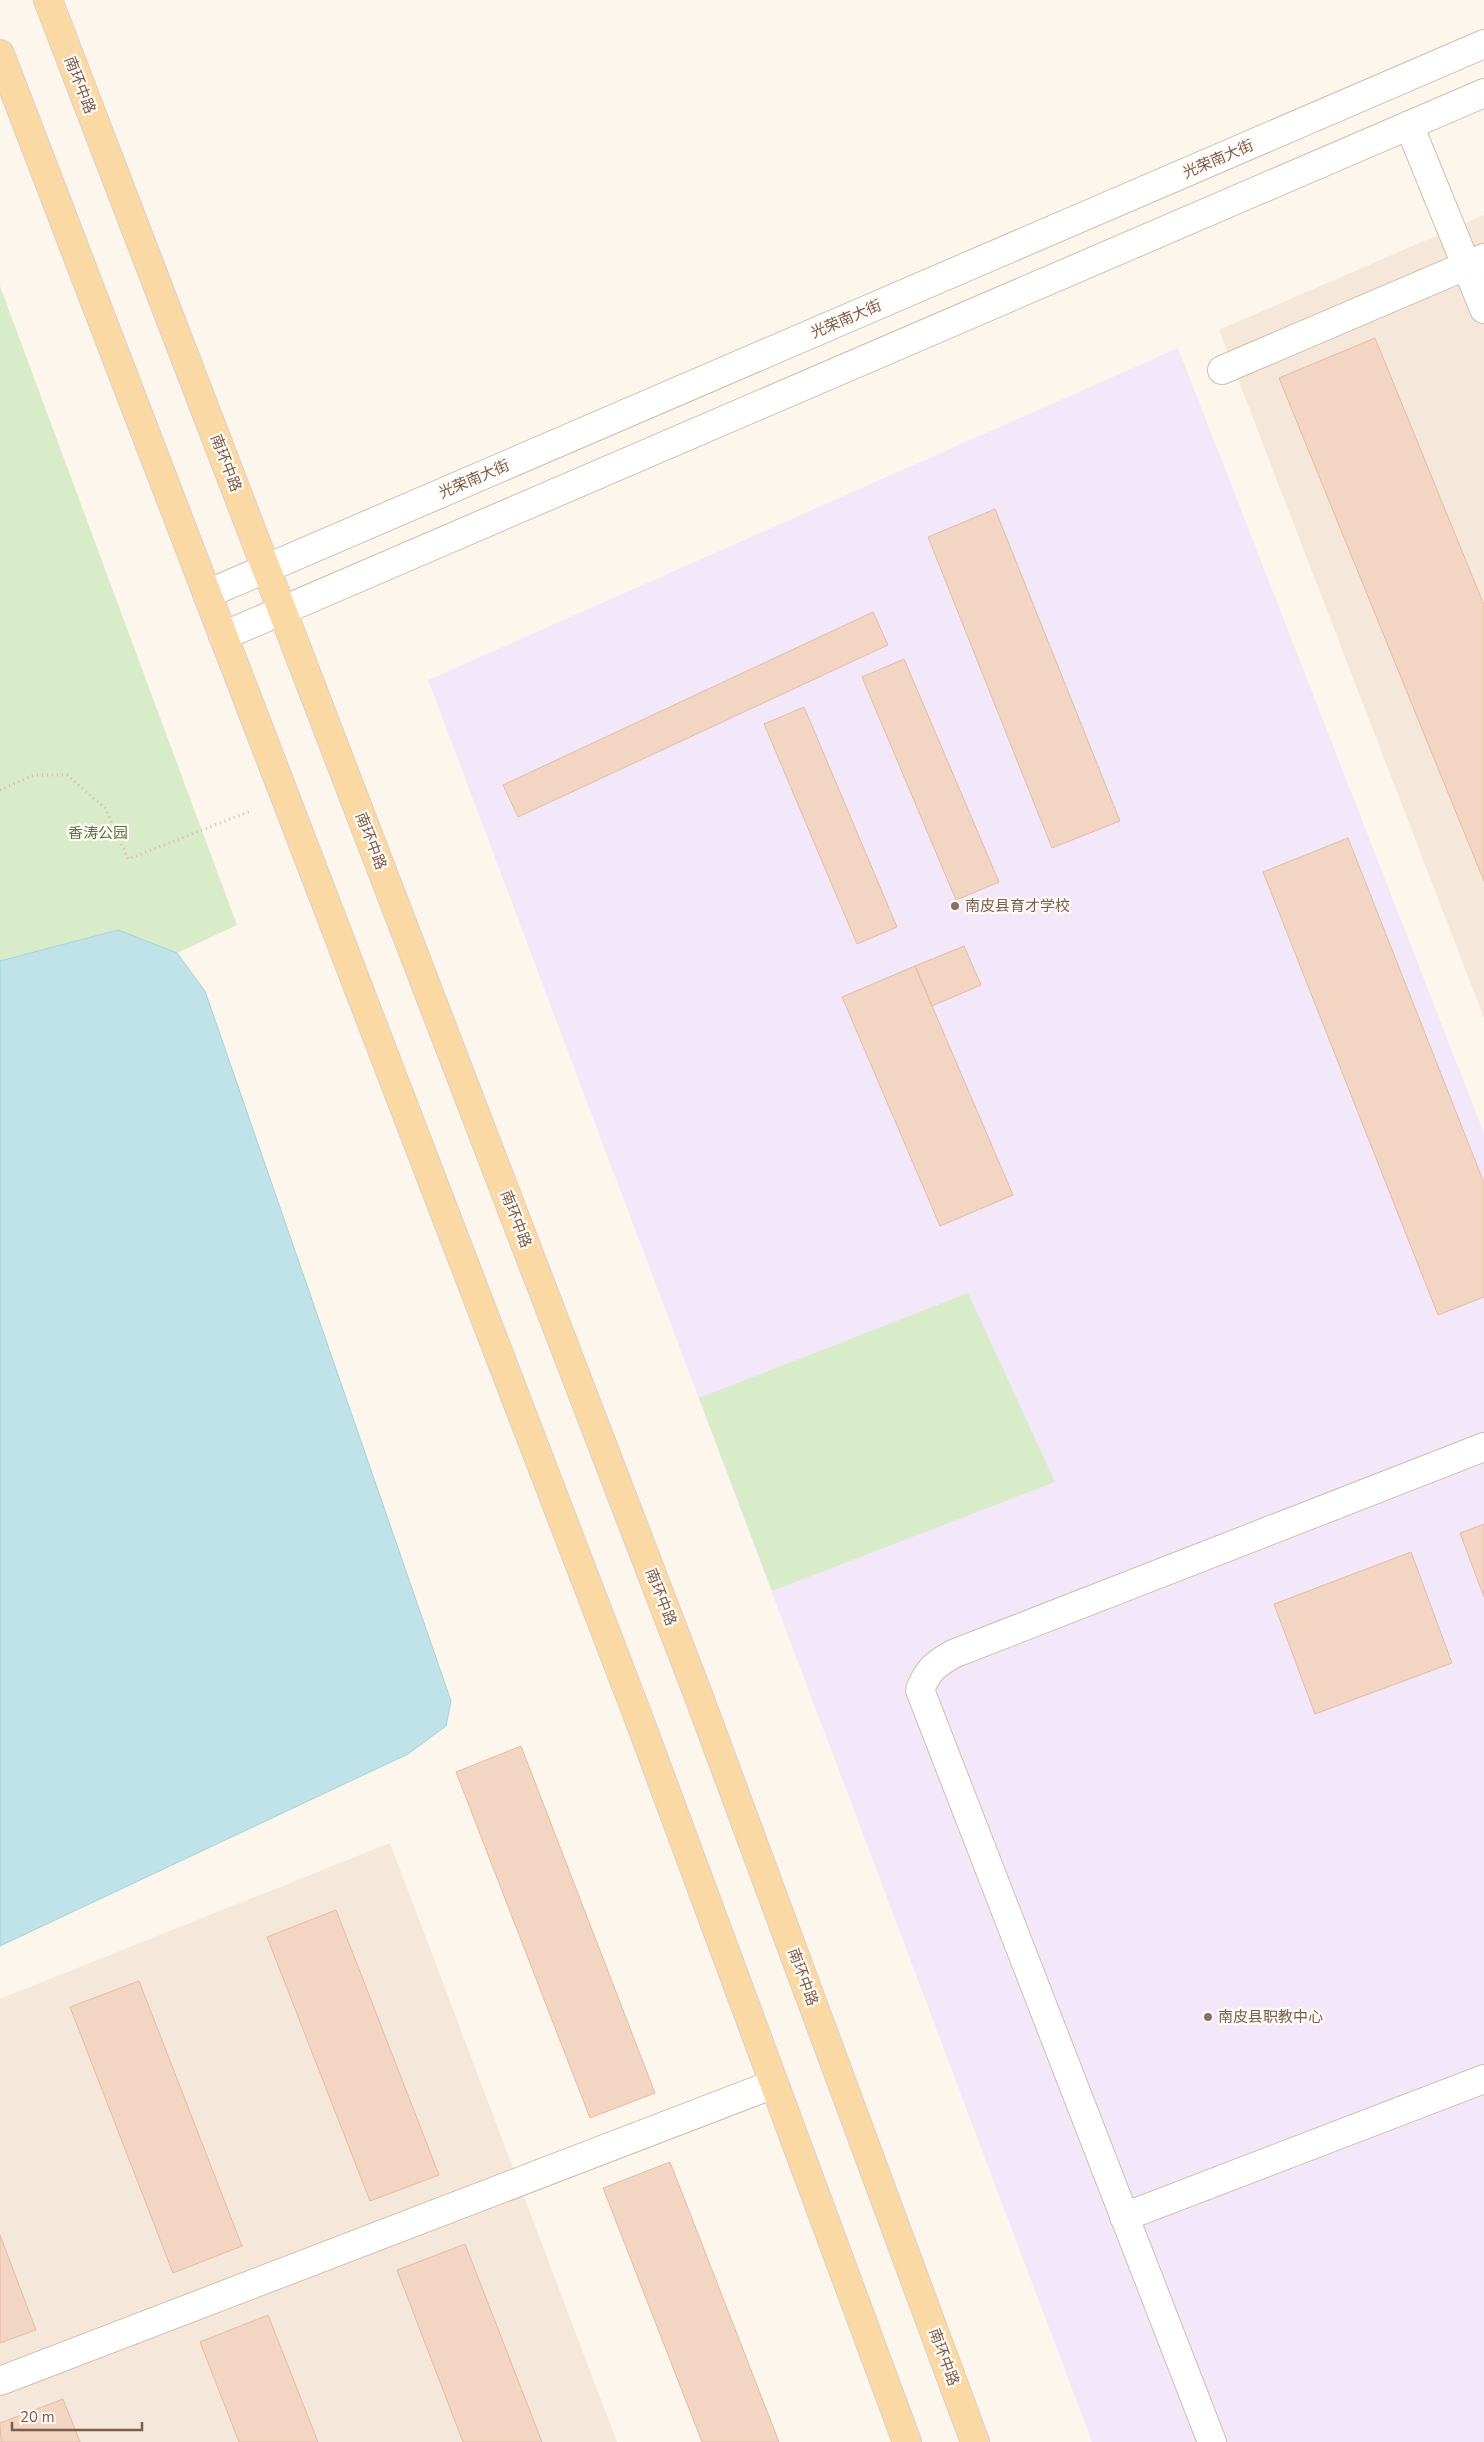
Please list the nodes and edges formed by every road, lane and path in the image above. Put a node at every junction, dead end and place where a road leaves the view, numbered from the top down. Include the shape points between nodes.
1 (48, 0) edge
2 (1484, 44) edge
3 (0, 54) edge
4 (1484, 93) edge
5 (1409, 125) junction
6 (1475, 262) edge
7 (1484, 309) edge
8 (1222, 370) dead end
9 (266, 569) junction
10 (207, 594) junction
11 (282, 610) junction
12 (223, 636) junction
13 (0, 790) edge
14 (285, 798) junction
15 (1484, 1447) edge
16 (1484, 2079) edge
17 (774, 2084) junction
18 (1124, 2217) junction
19 (0, 2381) edge
20 (907, 2442) edge
21 (976, 2442) edge
22 (1212, 2442) edge

1 - 9 main road, 南环中路
2 - 9 street, 光荣南大街
3 - 10 main road
4 - 5 street
5 - 6 street
5 - 11 street
6 - 7 street
6 - 8 street
9 - 10 street, 光荣南大街
9 - 11 main road, 南环中路
10 - 12 main road
11 - 12 street
11 - 21 main road, 南环中路 via 700,1696
12 - 14 main road
13 - 14 path via 34,775 67,775 105,808 128,859
14 - 17 main road via 639,1719
15 - 18 street via 952,1654 926,1673 920,1690
16 - 18 street
17 - 19 street
17 - 20 main road
18 - 22 street

